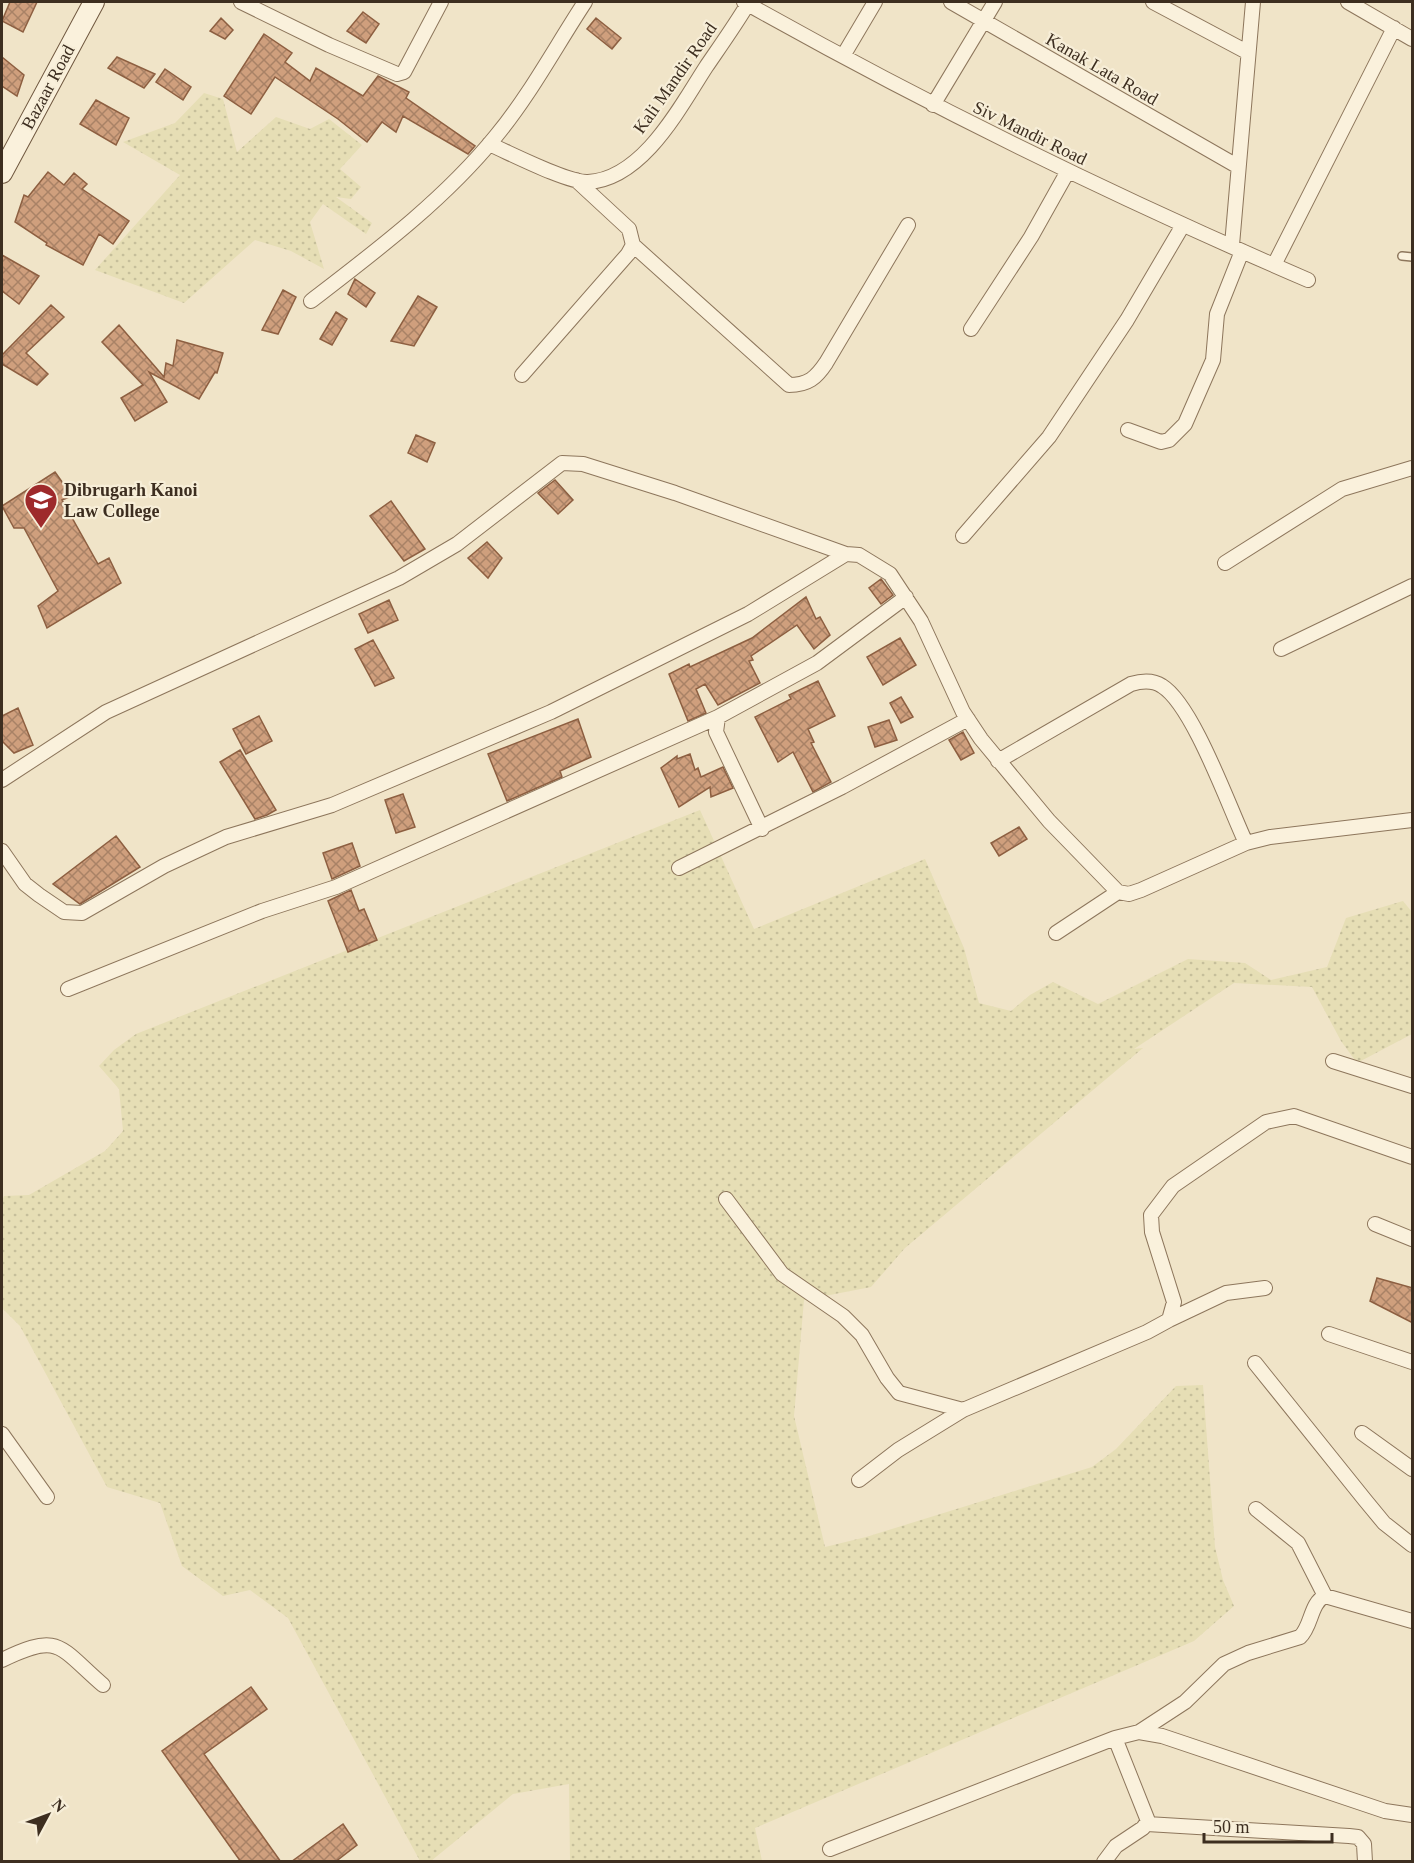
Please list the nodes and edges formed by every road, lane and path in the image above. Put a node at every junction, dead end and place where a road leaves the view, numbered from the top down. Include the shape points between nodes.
1 (94, 2) edge
2 (241, 2) edge
3 (441, 2) edge
4 (585, 2) edge
5 (747, 2) edge
6 (875, 2) edge
7 (951, 2) edge
8 (995, 2) edge
9 (1154, 2) edge
10 (1252, 2) edge
11 (1347, 2) edge
12 (983, 22) junction
13 (1394, 28) junction
14 (1413, 39) edge
15 (1247, 51) junction
16 (843, 56) junction
17 (933, 105) junction
18 (489, 144) junction
19 (1237, 166) junction
20 (1068, 171) junction
21 (2, 173) edge
22 (576, 180) junction
23 (908, 225) dead end
24 (1183, 225) junction
25 (633, 245) junction
26 (1237, 248) junction
27 (1402, 256) dead end
28 (1413, 256) edge
29 (1274, 266) junction
30 (1308, 280) dead end
31 (311, 300) dead end
32 (971, 329) dead end
33 (522, 375) dead end
34 (1128, 430) dead end
35 (1413, 468) edge
36 (963, 536) dead end
37 (846, 554) junction
38 (1225, 563) dead end
39 (1413, 586) edge
40 (906, 597) junction
41 (1281, 649) dead end
42 (718, 717) junction
43 (968, 719) junction
44 (998, 761) junction
45 (2, 780) edge
46 (1413, 820) edge
47 (762, 829) junction
48 (1246, 843) junction
49 (2, 851) edge
50 (679, 868) dead end
51 (1118, 892) junction
52 (1056, 933) dead end
53 (68, 989) dead end
54 (1333, 1061) dead end
55 (1413, 1086) edge
56 (1413, 1157) edge
57 (726, 1199) dead end
58 (1375, 1224) dead end
59 (1413, 1239) edge
60 (1265, 1288) dead end
61 (1169, 1320) junction
62 (1329, 1334) dead end
63 (1413, 1362) edge
64 (1255, 1363) dead end
65 (963, 1410) junction
66 (1362, 1433) dead end
67 (2, 1434) edge
68 (1413, 1469) edge
69 (860, 1480) dead end
70 (47, 1497) dead end
71 (1256, 1509) dead end
72 (1413, 1545) edge
73 (1325, 1596) junction
74 (1413, 1621) edge
75 (2, 1660) edge
76 (103, 1685) dead end
77 (1139, 1732) junction
78 (1115, 1738) junction
79 (1413, 1815) edge
80 (1148, 1824) junction
81 (830, 1849) dead end
82 (1104, 1862) edge
83 (1365, 1862) edge

1 - 21 street, Bazaar Road
2 - 3 street via 397,74 404,72
4 - 18 street
5 - 16 street, Siv Mandir Road
5 - 22 street, Kali Mandir Road via 670,123 648,149 609,176 587,182
6 - 16 street
7 - 12 street, Kanak Lata Road
8 - 12 street
9 - 15 street
10 - 15 street
11 - 13 street
12 - 17 street
12 - 19 street, Kanak Lata Road
13 - 14 street
13 - 29 street
15 - 19 street
16 - 17 street, Siv Mandir Road
17 - 20 street, Siv Mandir Road
18 - 22 street, Kali Mandir Road
18 - 31 street via 416,217
19 - 26 street
20 - 24 street, Siv Mandir Road
20 - 32 street
22 - 25 street via 629,229
23 - 25 street via 826,363 811,381 802,385 789,385
24 - 26 street, Siv Mandir Road
24 - 36 street via 1127,320 1049,436
25 - 33 street
26 - 29 street, Siv Mandir Road
26 - 34 street via 1218,314 1213,360 1185,424 1169,440 1161,442
27 - 28 lane
29 - 30 street, Siv Mandir Road
35 - 38 street via 1342,489
37 - 40 street via 874,562 890,574
37 - 45 street via 583,464 562,463 440,556 106,712
37 - 49 street via 748,614 611,684 332,805 226,837 164,866 82,913 63,912 39,895
39 - 41 street
40 - 42 street via 817,663
40 - 43 street
42 - 47 street via 716,732
42 - 53 street via 336,887 262,911
43 - 44 street
43 - 47 street
44 - 48 street via 1131,684 1160,684 1169,690 1187,717
44 - 51 street
46 - 48 street
47 - 50 street
48 - 51 street via 1141,890
51 - 52 street
54 - 55 street
56 - 61 street via 1294,1116 1278,1118 1257,1128 1173,1186 1151,1215 1152,1232 1174,1302
57 - 65 street via 783,1274 843,1316 862,1335 899,1393
58 - 59 street
60 - 61 street via 1226,1293
61 - 65 street
62 - 63 street
64 - 72 street via 1377,1515
65 - 69 street via 898,1450
66 - 68 street
67 - 70 street
71 - 73 street via 1298,1543
73 - 74 street
73 - 77 street via 1317,1601 1300,1637 1224,1664 1185,1701
75 - 76 street via 33,1645 47,1643 59,1647
77 - 78 street
77 - 79 street via 1162,1736 1385,1811
78 - 80 street
78 - 81 street
80 - 82 street via 1116,1846
80 - 83 street via 1358,1837 1364,1844

